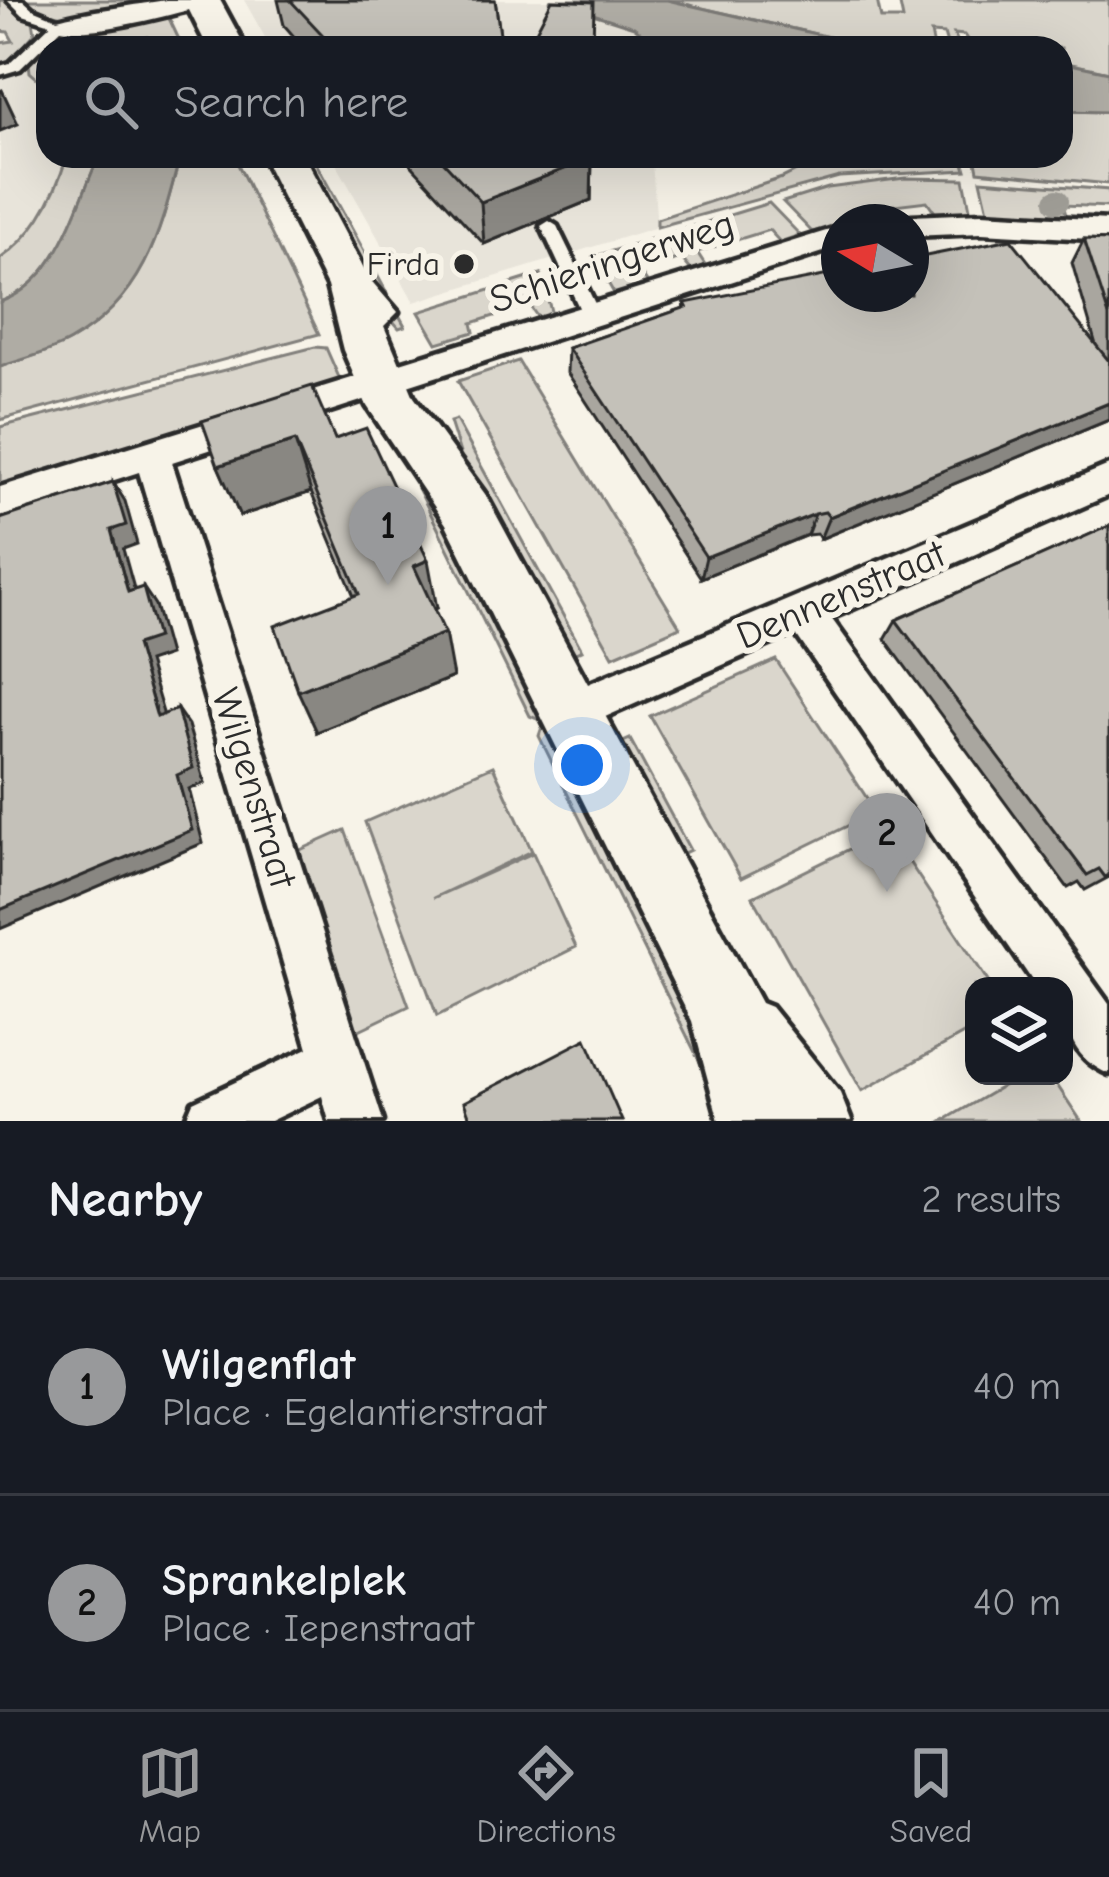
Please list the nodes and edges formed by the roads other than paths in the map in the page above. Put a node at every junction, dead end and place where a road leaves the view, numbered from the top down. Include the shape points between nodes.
1 (15, 0) edge
2 (202, 0) edge
3 (60, 22) junction
4 (46, 36) edge
5 (221, 36) edge
6 (36, 45) edge
7 (0, 71) edge
8 (289, 168) edge
9 (929, 225) edge
10 (549, 226) dead end
11 (1109, 230) edge
12 (821, 243) edge
13 (591, 314) junction
14 (397, 376) junction
15 (152, 455) junction
16 (1109, 479) edge
17 (0, 502) edge
18 (803, 611) junction
19 (572, 711) junction
20 (1094, 993) edge
21 (727, 1012) junction
22 (1109, 1048) edge
23 (338, 1061) junction
24 (212, 1121) edge
25 (356, 1121) edge
26 (758, 1121) edge
27 (812, 1121) edge

1 - 3 lane
2 - 3 street
2 - 5 main road
3 - 4 lane
6 - 7 lane
8 - 14 main road via 350,286 362,344
9 - 11 street
10 - 13 lane
12 - 13 street, Schieringerweg
13 - 14 street, Schieringerweg
14 - 15 street, Schieringerweg
14 - 19 main road via 412,443 466,510
15 - 17 street, Schieringerweg
15 - 23 street, Wilgenstraat
16 - 18 street, Dennenstraat
18 - 19 street, Dennenstraat
18 - 20 street
19 - 21 main road
20 - 22 street
21 - 26 main road
21 - 27 main road
23 - 24 street
23 - 25 street, Wilgenstraat

